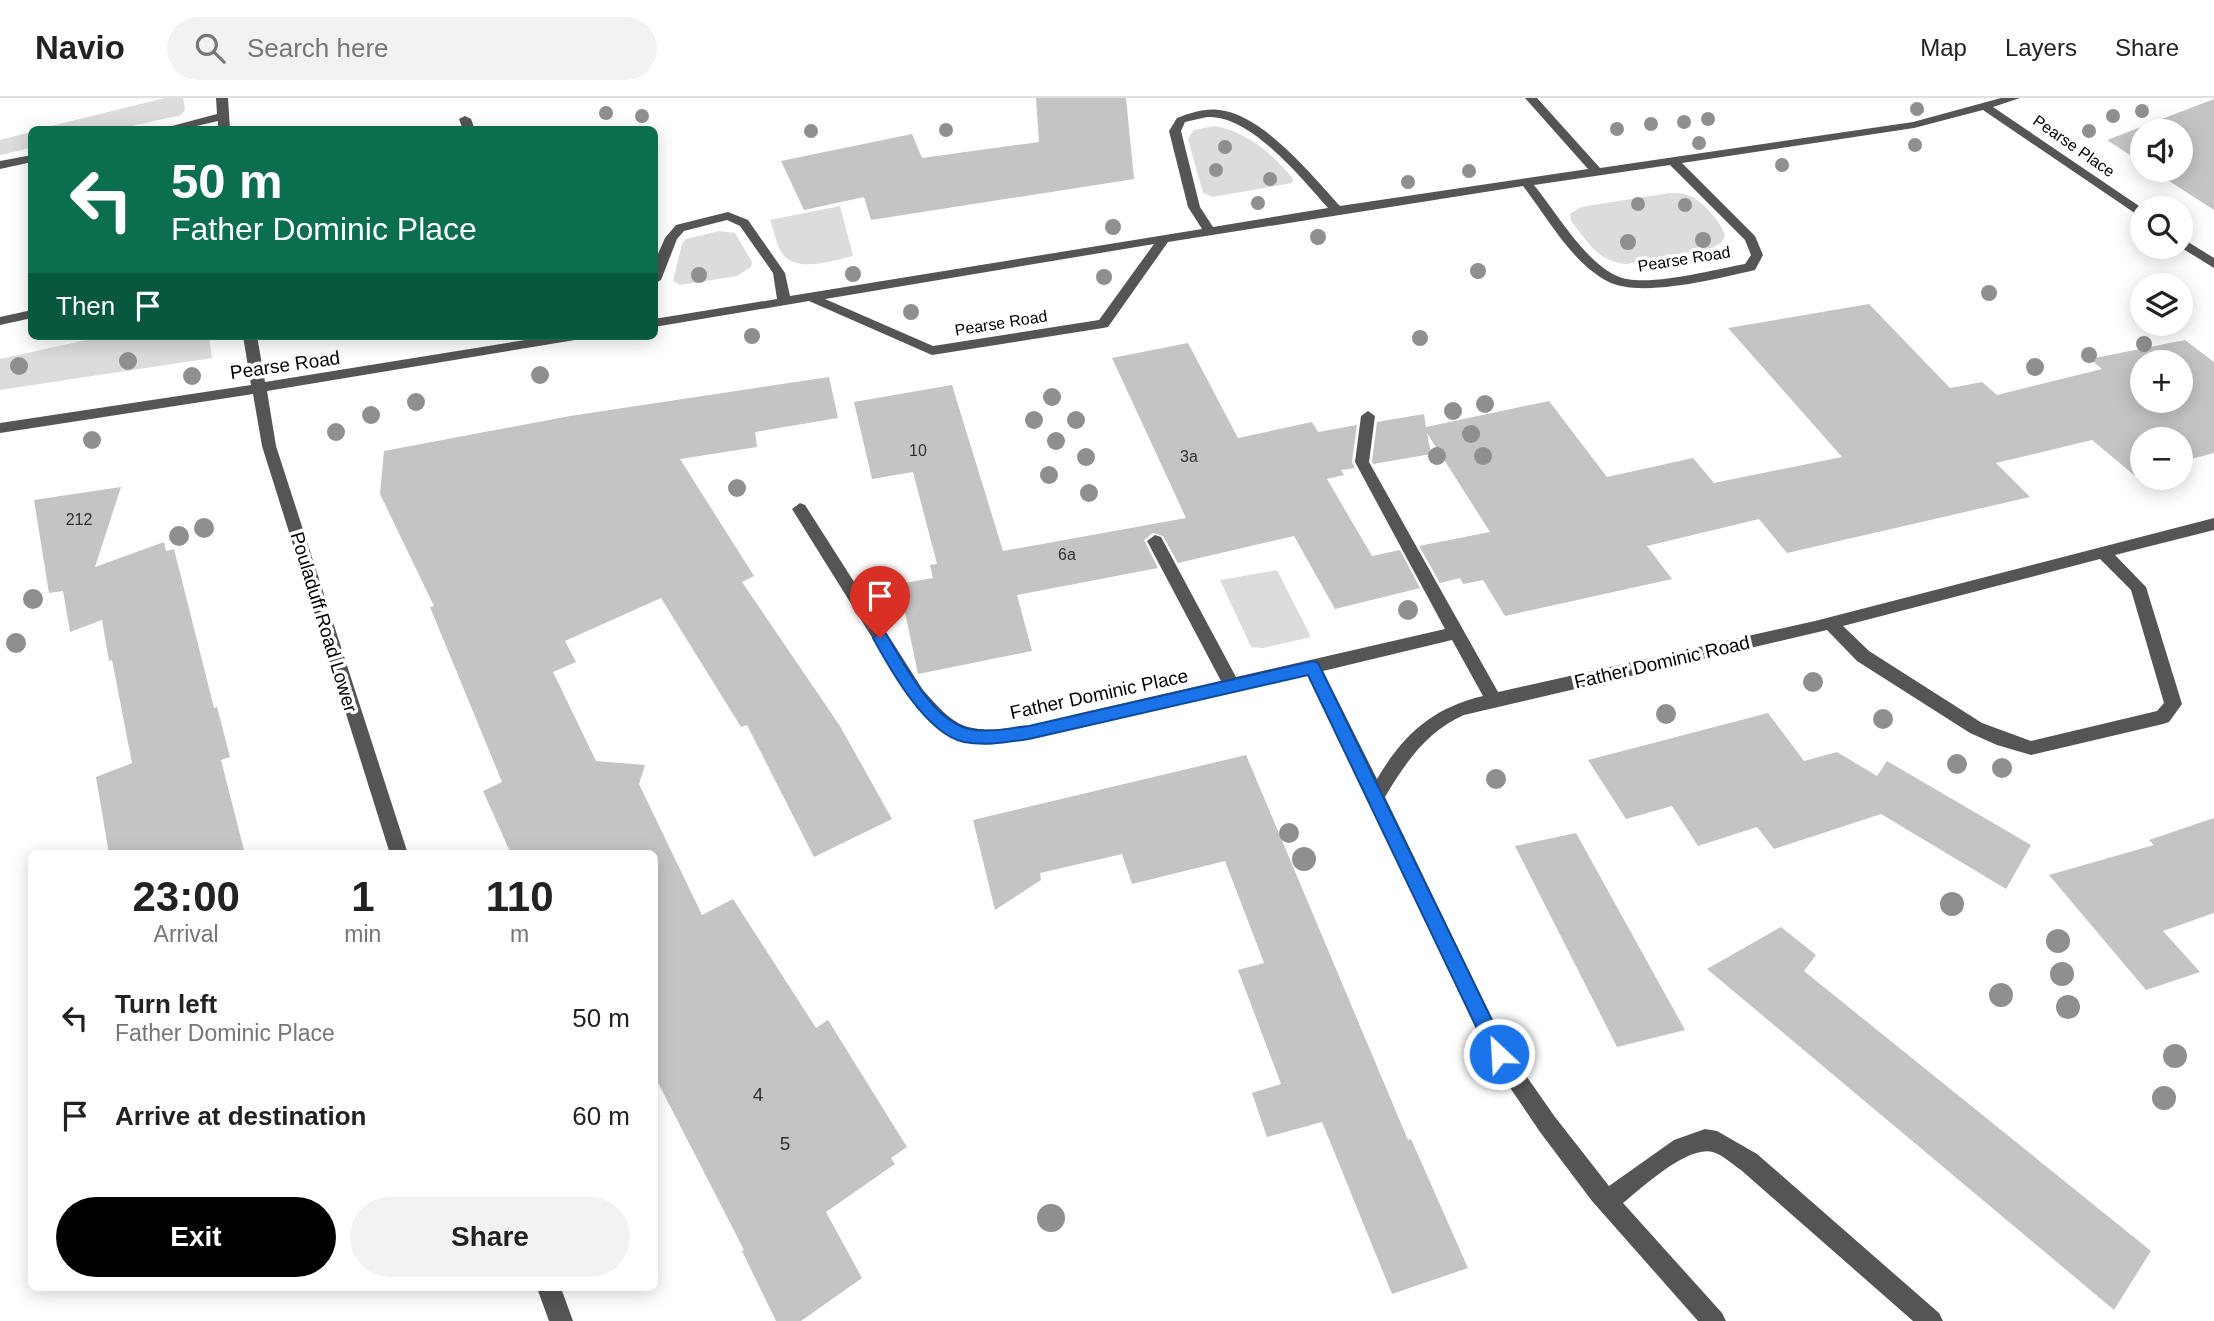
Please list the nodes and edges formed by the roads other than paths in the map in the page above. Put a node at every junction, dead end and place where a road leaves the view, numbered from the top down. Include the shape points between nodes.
1 (222, 98) edge
2 (1531, 98) edge
3 (2014, 98) edge
4 (1987, 103) edge
5 (223, 116) junction
6 (179, 126) edge
7 (223, 126) edge
8 (28, 159) edge
9 (1673, 161) junction
10 (0, 165) edge
11 (1597, 172) junction
12 (1526, 182) junction
13 (2130, 205) edge
14 (1337, 211) junction
15 (1210, 232) junction
16 (1163, 240) junction
17 (2193, 250) edge
18 (2214, 264) edge
19 (658, 269) edge
20 (812, 298) junction
21 (784, 301) junction
22 (28, 315) edge
23 (0, 321) edge
24 (658, 322) edge
25 (251, 340) edge
26 (550, 340) edge
27 (260, 387) junction
28 (1368, 416) dead end
29 (0, 428) edge
30 (800, 509) dead end
31 (2214, 524) edge
32 (1155, 541) dead end
33 (2103, 553) junction
34 (1830, 623) junction
35 (1456, 633) junction
36 (1313, 668) junction
37 (1232, 685) junction
38 (1494, 700) junction
39 (1376, 796) junction
40 (398, 850) edge
41 (1608, 1200) junction
42 (550, 1291) edge
43 (561, 1321) edge
44 (1714, 1321) edge
45 (1931, 1321) edge

1 - 5 street
2 - 11 street
3 - 4 street, Pearse Road
4 - 9 street, Pearse Road via 1914,125
4 - 13 street, Pearse Place
5 - 6 street
5 - 7 street
8 - 10 street
9 - 11 street, Pearse Road
9 - 12 street, Pearse Road via 1751,239 1757,256 1750,267 1636,285 1613,280 1595,266
11 - 12 street, Pearse Road
12 - 14 street, Pearse Road
14 - 15 street, Pearse Road
14 - 15 street via 1242,121 1200,114 1181,120 1175,131 1194,207
15 - 16 street, Pearse Road
16 - 20 street, Pearse Road
16 - 20 street, Pearse Road via 1103,324 932,351
17 - 18 street
19 - 21 street via 680,228 728,216 744,223 779,273
20 - 21 street, Pearse Road
21 - 24 street, Pearse Road
22 - 23 street
25 - 27 street, Pouladuff Road Lower
26 - 27 street, Pearse Road
27 - 29 street, Pearse Road
27 - 40 street, Pouladuff Road Lower via 269,446
28 - 35 street via 1362,462
30 - 37 street, Father Dominic Place via 917,695 933,715 964,735 1029,732
31 - 33 street, Father Dominic Road
32 - 37 street
33 - 34 street, Father Dominic Road
33 - 34 street via 2138,587 2173,704 2163,717 2031,748 1976,728 1863,656
34 - 38 street, Father Dominic Road
35 - 36 street
35 - 38 street
36 - 37 street, Father Dominic Place
36 - 39 street
38 - 39 street, Father Dominic Road via 1448,714 1415,737
39 - 41 street via 1499,1054
41 - 44 street
41 - 45 street via 1682,1148 1705,1140 1722,1144 1749,1162
42 - 43 street

